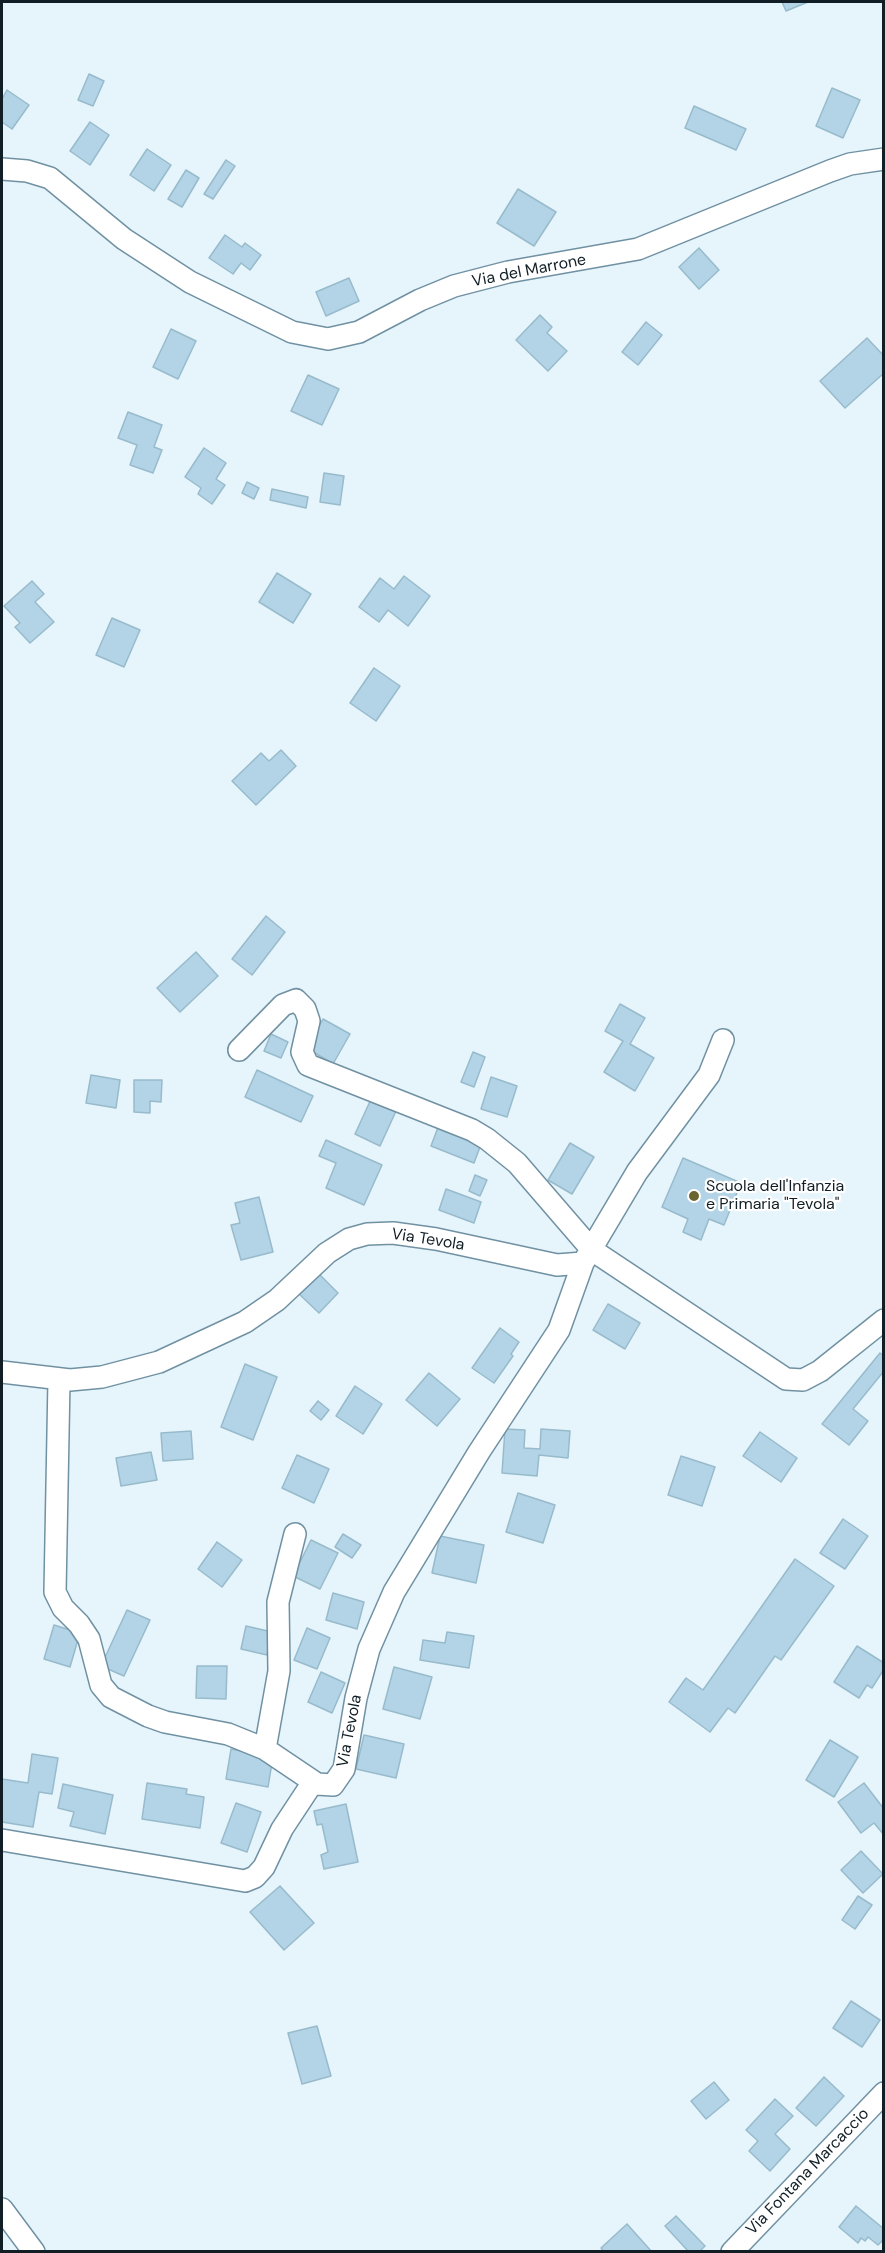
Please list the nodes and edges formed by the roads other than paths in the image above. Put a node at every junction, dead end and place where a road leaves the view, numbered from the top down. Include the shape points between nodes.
1 (884, 159) edge
2 (2, 169) edge
3 (723, 1040) dead end
4 (239, 1050) dead end
5 (588, 1256) junction
6 (884, 1320) edge
7 (2, 1372) edge
8 (59, 1380) junction
9 (295, 1534) dead end
10 (265, 1749) junction
11 (313, 1782) junction
12 (2, 1840) edge
13 (884, 2093) edge
14 (2, 2209) edge
15 (34, 2252) edge
16 (732, 2252) edge

1 - 2 street, Via del Marrone via 830,171 638,249 508,272 454,286 359,332 328,339 292,332 180,276 124,238 50,178
3 - 5 street, Via Tevola via 709,1075 637,1172
4 - 5 street via 283,1005 296,1000 309,1021 302,1052 308,1065 487,1139 517,1163
5 - 6 street via 786,1379 803,1380 820,1371
5 - 8 street, Via Tevola via 564,1266 399,1234 361,1235 327,1253 277,1300 237,1328 144,1366 102,1377
5 - 11 street, Via Tevola via 559,1330 450,1498 382,1614 362,1673 342,1774 329,1786
7 - 8 street, Via Tevola
8 - 10 street via 55,1592 89,1639 100,1685 116,1700 156,1719 219,1731
9 - 10 street via 278,1602 280,1663
10 - 11 street
11 - 12 street via 282,1829 264,1867 245,1881
13 - 16 street, Via Fontana Marcaccio
14 - 15 street

